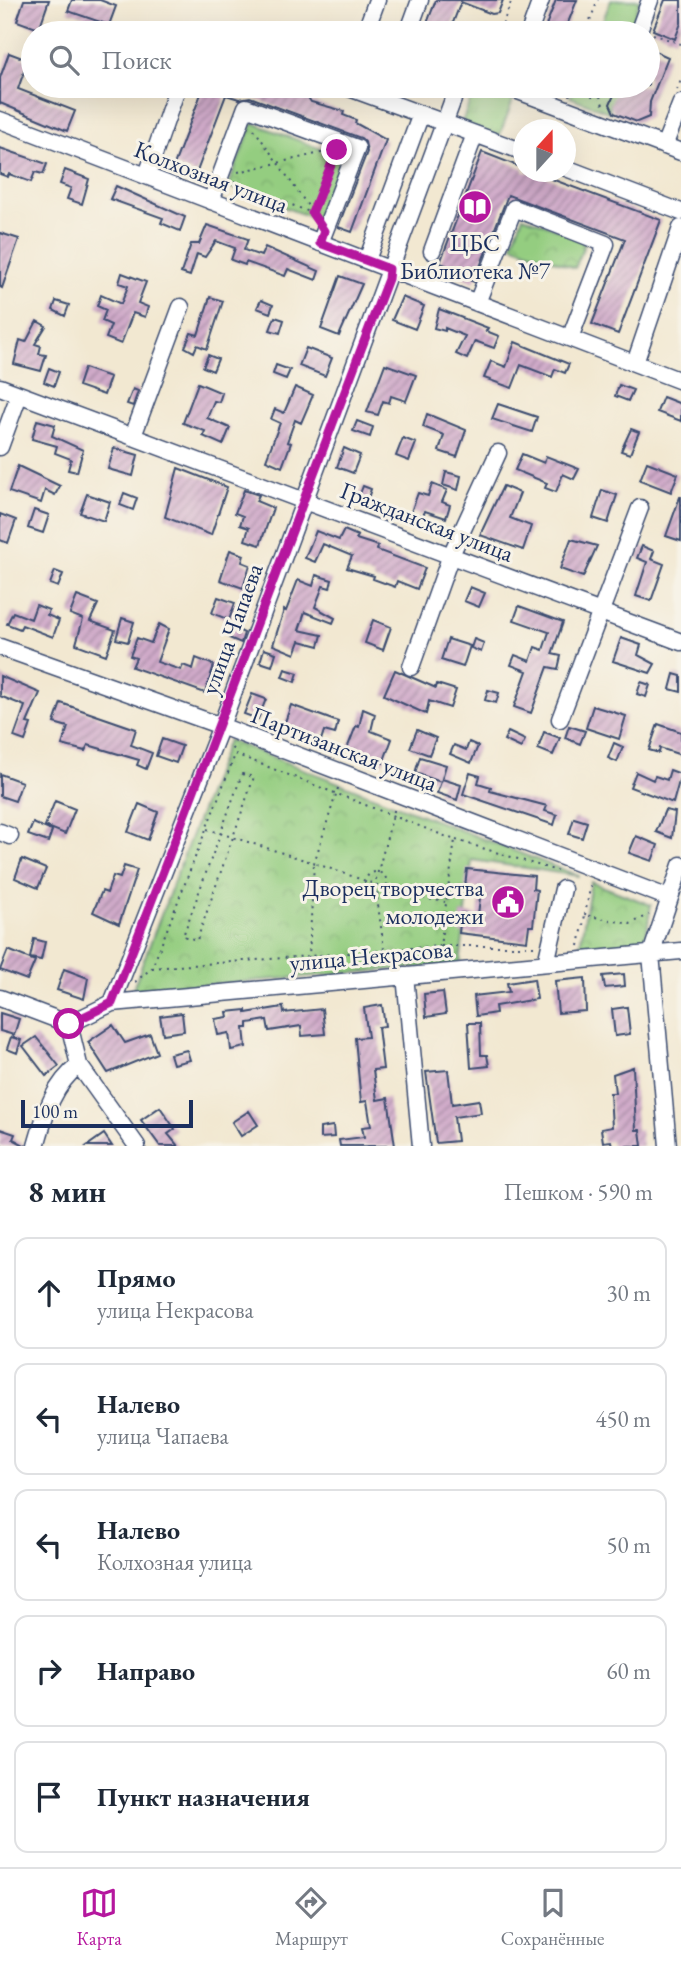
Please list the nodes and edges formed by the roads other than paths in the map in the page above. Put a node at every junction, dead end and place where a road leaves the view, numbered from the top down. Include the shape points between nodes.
1 (377, 0) edge
2 (420, 0) edge
3 (650, 0) edge
4 (539, 1) edge
5 (369, 21) edge
6 (412, 21) edge
7 (533, 21) edge
8 (645, 21) edge
9 (174, 98) edge
10 (377, 98) edge
11 (452, 98) edge
12 (538, 98) edge
13 (681, 103) edge
14 (421, 114) junction
15 (0, 120) edge
16 (444, 122) junction
17 (475, 134) junction
18 (664, 146) junction
19 (513, 148) edge
20 (681, 152) edge
21 (576, 172) edge
22 (147, 176) junction
23 (211, 201) junction
24 (681, 212) edge
25 (681, 228) edge
26 (322, 237) junction
27 (432, 251) dead end
28 (366, 260) junction
29 (389, 269) junction
30 (477, 303) junction
31 (181, 307) dead end
32 (570, 338) junction
33 (635, 363) junction
34 (681, 381) edge
35 (0, 387) edge
36 (19, 395) junction
37 (133, 436) junction
38 (0, 447) edge
39 (498, 453) dead end
40 (303, 499) junction
41 (640, 508) dead end
42 (450, 555) junction
43 (601, 611) junction
44 (681, 642) edge
45 (0, 647) edge
46 (411, 667) dead end
47 (560, 719) dead end
48 (221, 726) junction
49 (681, 865) edge
50 (563, 888) dead end
51 (669, 898) junction
52 (681, 951) edge
53 (651, 954) junction
54 (546, 963) junction
55 (405, 975) junction
56 (0, 998) edge
57 (112, 1003) junction
58 (69, 1024) junction
59 (79, 1065) junction
60 (36, 1146) edge
61 (137, 1146) edge
62 (421, 1146) edge
63 (668, 1146) edge

1 - 5 street
2 - 6 street
3 - 8 street
4 - 7 street
9 - 22 street
10 - 14 street
11 - 16 street, улица Чапаева
12 - 18 street
13 - 18 street
14 - 16 street
14 - 28 street
15 - 22 street, Колхозная улица
16 - 17 street
16 - 29 street, улица Чапаева
17 - 19 street
17 - 27 street
18 - 20 street
21 - 24 street
22 - 23 street, Колхозная улица
23 - 26 street, Колхозная улица
23 - 26 street via 246,107 357,148
25 - 33 street
26 - 28 street, Колхозная улица
28 - 29 street, Колхозная улица
29 - 30 street, Колхозная улица
29 - 40 street, улица Чапаева
30 - 32 street, Колхозная улица
30 - 32 street via 514,208 525,212 606,244
31 - 37 street
32 - 33 street, Колхозная улица
33 - 34 street, Колхозная улица
35 - 36 street, Гражданская улица
36 - 37 street, Гражданская улица
36 - 38 street
37 - 40 street, Гражданская улица
39 - 42 street
40 - 42 street, Гражданская улица
40 - 48 street, улица Чапаева
41 - 43 street
42 - 43 street, Гражданская улица
42 - 46 street
43 - 44 street, Гражданская улица
43 - 47 street
45 - 48 street, Партизанская улица
48 - 51 street, Партизанская улица
48 - 57 street, улица Чапаева
49 - 51 street
50 - 54 street
51 - 53 street
52 - 53 street, улица Некрасова
53 - 54 street, улица Некрасова
53 - 63 street
54 - 55 street, улица Некрасова
55 - 57 street, улица Некрасова
55 - 62 street
56 - 58 street
57 - 58 street, улица Некрасова
58 - 59 street
59 - 60 street via 55,1092
59 - 61 street

